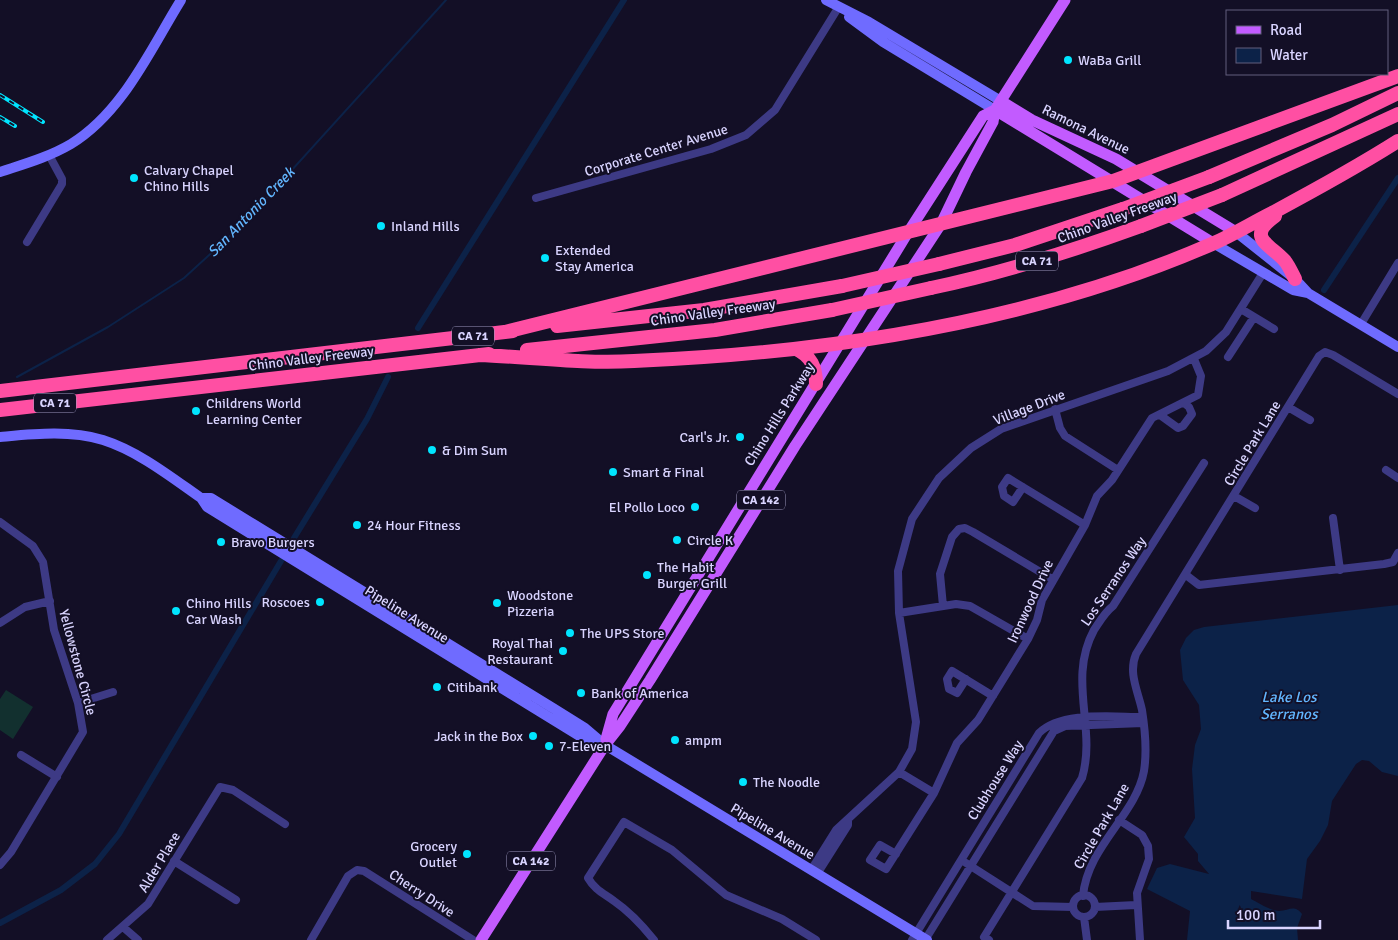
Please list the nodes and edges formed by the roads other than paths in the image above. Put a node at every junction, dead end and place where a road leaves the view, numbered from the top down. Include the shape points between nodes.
1 (181, 0) edge
2 (826, 0) edge
3 (1065, 0) edge
4 (838, 8) junction
5 (1398, 76) edge
6 (1398, 93) edge
7 (998, 106) junction
8 (1398, 114) edge
9 (1398, 141) edge
10 (48, 156) junction
11 (1137, 171) junction
12 (0, 172) edge
13 (1113, 181) junction
14 (536, 198) dead end
15 (1299, 199) junction
16 (941, 224) junction
17 (1236, 232) junction
18 (908, 234) junction
19 (27, 242) dead end
20 (1213, 243) junction
21 (1398, 263) edge
22 (1264, 273) junction
23 (1295, 278) junction
24 (1308, 294) junction
25 (1241, 309) junction
26 (1254, 317) junction
27 (1361, 324) junction
28 (1274, 329) dead end
29 (505, 332) junction
30 (868, 338) junction
31 (841, 344) junction
32 (1398, 347) edge
33 (796, 349) junction
34 (479, 355) junction
35 (1228, 357) dead end
36 (1194, 359) junction
37 (816, 384) junction
38 (0, 391) edge
39 (1398, 394) edge
40 (1184, 403) junction
41 (1288, 407) junction
42 (1055, 409) junction
43 (0, 410) edge
44 (1160, 415) junction
45 (1310, 420) dead end
46 (0, 436) edge
47 (1204, 463) dead end
48 (1118, 470) junction
49 (1386, 470) dead end
50 (1398, 478) edge
51 (1023, 487) dead end
52 (1234, 496) junction
53 (1255, 508) dead end
54 (1333, 518) dead end
55 (0, 522) edge
56 (1085, 525) junction
57 (1398, 553) edge
58 (1340, 570) junction
59 (1186, 575) junction
60 (1052, 579) junction
61 (50, 601) junction
62 (943, 606) junction
63 (899, 613) junction
64 (0, 623) edge
65 (1028, 639) junction
66 (966, 679) dead end
67 (113, 692) dead end
68 (993, 696) junction
69 (78, 703) junction
70 (1143, 720) junction
71 (1084, 722) junction
72 (605, 745) junction
73 (21, 755) dead end
74 (900, 772) junction
75 (57, 777) junction
76 (934, 793) junction
77 (1119, 820) junction
78 (285, 824) dead end
79 (896, 854) dead end
80 (960, 860) junction
81 (174, 861) junction
82 (0, 865) edge
83 (970, 866) junction
84 (814, 872) junction
85 (1012, 893) junction
86 (1082, 896) junction
87 (236, 900) dead end
88 (1136, 905) junction
89 (1073, 907) junction
90 (1095, 907) junction
91 (1084, 917) junction
92 (123, 927) junction
93 (914, 936) edge
94 (986, 938) edge
95 (107, 940) edge
96 (138, 940) edge
97 (311, 940) edge
98 (472, 940) edge
99 (481, 940) edge
100 (654, 940) edge
101 (816, 940) edge
102 (926, 940) edge
103 (1087, 940) edge
104 (1140, 940) edge

1 - 10 main road via 122,97 93,127
2 - 4 main road, Ramona Avenue
3 - 7 main road, Chino Hills Parkway
4 - 7 main road, Ramona Avenue via 864,30
4 - 14 street, Corporate Center Avenue via 776,110 746,135 711,149
5 - 11 highway
6 - 29 highway, Chino Valley Freeway / CA 71, bridge via 1209,177 1123,210 1015,245 842,286 704,310
7 - 11 main road, Ramona Avenue
7 - 13 main road, Ramona Avenue
7 - 16 main road, Chino Hills Parkway
7 - 18 main road, Chino Hills Parkway via 983,116
8 - 34 highway, Chino Valley Freeway / CA 71, bridge via 1222,195 1069,252 985,277 832,310 715,330
9 - 15 highway
10 - 12 main road
10 - 19 street via 62,184
11 - 13 highway
11 - 17 main road, Ramona Avenue
13 - 16 highway
13 - 20 main road, Ramona Avenue
15 - 17 highway
15 - 23 highway via 1267,222 1260,234 1263,242 1285,261
16 - 18 highway
16 - 30 main road, Chino Hills Parkway / CA 142
17 - 20 highway
17 - 23 main road, Ramona Avenue
18 - 29 highway
18 - 31 main road, Chino Hills Parkway / CA 142
20 - 22 main road, Ramona Avenue
20 - 30 highway via 1130,276 1010,311 921,331
21 - 27 street
22 - 24 main road, Ramona Avenue
22 - 25 street, Village Drive
23 - 24 main road, Ramona Avenue
24 - 27 main road, Ramona Avenue
25 - 26 street
25 - 36 street, Village Drive via 1226,332
26 - 28 street
26 - 35 street
27 - 32 main road, Ramona Avenue
29 - 38 highway, Chino Valley Freeway / CA 71
30 - 31 highway
30 - 72 main road, Chino Hills Parkway / CA 142 via 795,446 650,680
31 - 33 highway
31 - 37 main road, Chino Hills Parkway / CA 142
33 - 34 highway via 631,362
33 - 37 highway via 810,359
34 - 43 highway, Chino Valley Freeway / CA 71
36 - 40 street, Ironwood Drive via 1201,376 1198,395
36 - 42 street, Village Drive
37 - 72 main road, Chino Hills Parkway / CA 142 via 613,714
39 - 41 street, Circle Park Lane via 1325,352 1319,356
40 - 44 street, Ironwood Drive
40 - 44 street via 1192,414 1183,426 1178,428
41 - 45 street
41 - 52 street, Circle Park Lane
42 - 48 street via 1060,428 1066,436
42 - 63 street, Village Drive via 1001,430 971,448 939,478 912,519 898,571
44 - 48 street, Ironwood Drive via 1152,418
46 - 72 main road, Pipeline Avenue via 60,433 103,440 131,452 202,498 211,498 280,546 581,737
47 - 71 street, Los Serranos Way via 1091,636 1082,669
48 - 56 street, Ironwood Drive via 1097,496
49 - 50 street
51 - 56 street
52 - 53 street
52 - 59 street, Circle Park Lane
54 - 58 street
55 - 61 street, Yellowstone Circle via 33,546 43,562
56 - 60 street, Ironwood Drive
57 - 58 street via 1393,562
58 - 59 street via 1199,585
59 - 70 street, Circle Park Lane via 1133,662 1132,672
60 - 62 street via 973,532 959,529 952,537 940,574
60 - 65 street, Ironwood Drive
61 - 64 street via 25,607
61 - 69 street, Yellowstone Circle via 54,630
62 - 63 street
62 - 65 street via 970,606
63 - 74 street, Village Drive via 916,722 912,749
65 - 68 street, Ironwood Drive
66 - 68 street
67 - 69 street
68 - 76 street, Ironwood Drive via 978,720 957,743
69 - 75 street, Yellowstone Circle via 83,732
70 - 71 street, Clubhouse Way
70 - 77 street, Circle Park Lane via 1144,772 1138,789
71 - 80 street, Clubhouse Way via 1052,723 1039,733
71 - 83 street, Clubhouse Way via 1061,727 1051,735
71 - 85 street, Los Serranos Way via 1086,756 1082,778
72 - 84 main road, Pipeline Avenue
72 - 99 main road, Chino Hills Parkway / CA 142
73 - 75 street
74 - 76 street
74 - 84 street, Village Drive via 842,822
75 - 82 street, Yellowstone Circle
76 - 79 street, Ironwood Drive
77 - 86 street, Circle Park Lane via 1087,870
77 - 88 street via 1142,835 1148,846 1149,859 1140,881
78 - 81 street, Alder Place via 233,790 220,787
80 - 83 street
80 - 93 street, Clubhouse Way
81 - 87 street
81 - 92 street, Alder Place via 148,904
83 - 85 street
83 - 102 street, Clubhouse Way
84 - 93 main road, Pipeline Avenue
85 - 89 street via 1033,906
85 - 94 street, Los Serranos Way
86 - 89 street via 1077,898
86 - 90 street via 1091,898
88 - 90 street
88 - 104 street
89 - 91 street via 1076,914
90 - 91 street via 1092,914
91 - 103 street
92 - 95 street, Alder Place
92 - 96 street
93 - 102 main road, Pipeline Avenue
97 - 98 street, Cherry Drive via 348,876 357,870 364,871
100 - 101 street via 639,921 594,888 588,878 624,822 672,850 726,895 782,920

